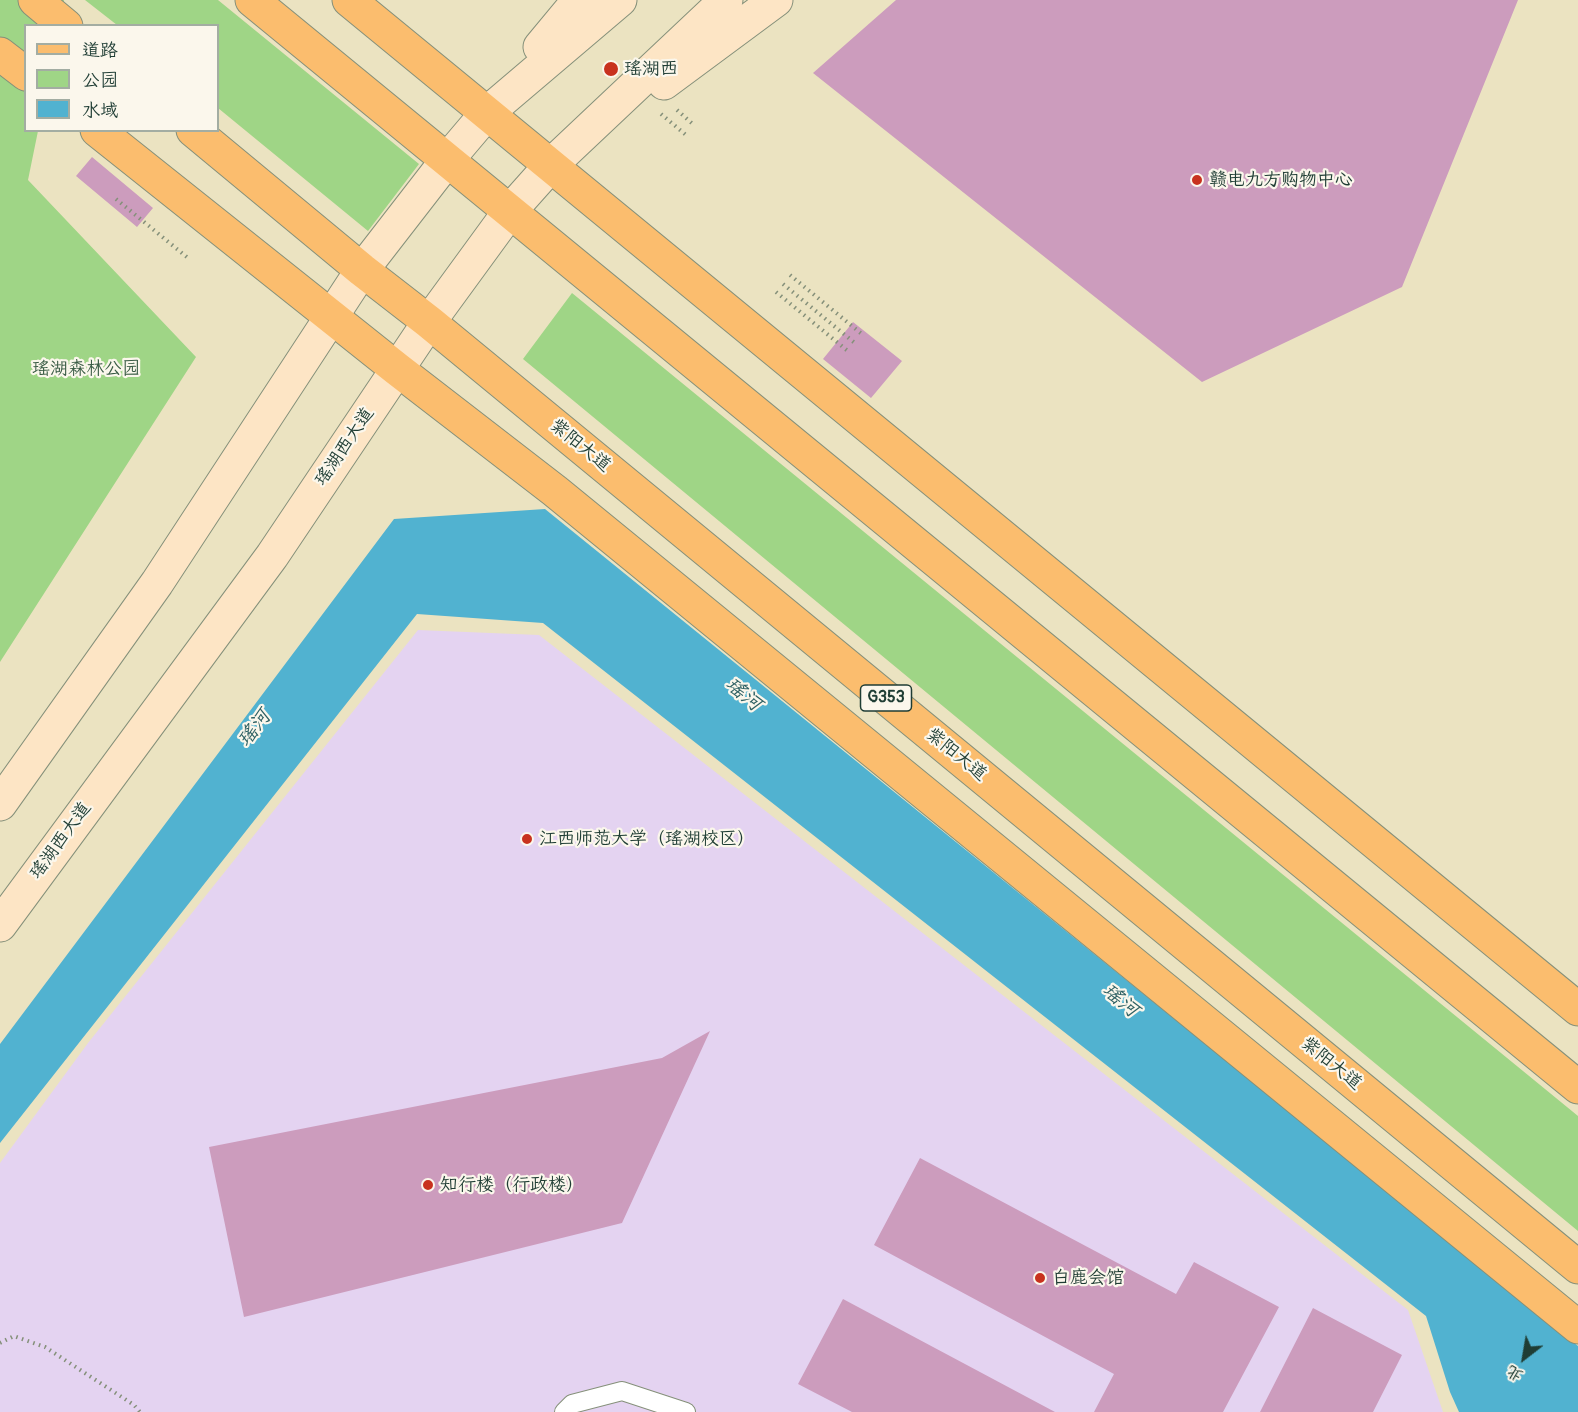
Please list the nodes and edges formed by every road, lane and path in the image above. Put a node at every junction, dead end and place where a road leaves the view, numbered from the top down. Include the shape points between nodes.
1 (35, 0) edge
2 (252, 0) edge
3 (349, 0) edge
4 (579, 0) edge
5 (620, 0) edge
6 (726, 0) edge
7 (776, 0) edge
8 (64, 24) edge
9 (0, 54) edge
10 (24, 72) edge
11 (656, 110) dead end
12 (487, 113) junction
13 (100, 132) edge
14 (195, 132) edge
15 (686, 135) dead end
16 (447, 159) junction
17 (551, 165) junction
18 (116, 199) dead end
19 (510, 212) junction
20 (188, 258) dead end
21 (362, 270) junction
22 (790, 275) dead end
23 (783, 284) dead end
24 (776, 292) dead end
25 (331, 317) junction
26 (429, 322) junction
27 (863, 334) dead end
28 (856, 344) dead end
29 (849, 351) dead end
30 (397, 369) junction
31 (0, 804) edge
32 (0, 925) edge
33 (1578, 1009) edge
34 (1578, 1087) edge
35 (1578, 1267) edge
36 (1578, 1327) edge
37 (0, 1343) edge
38 (140, 1412) edge
39 (564, 1412) edge
40 (686, 1412) edge

1 - 8 main road
2 - 16 main road
3 - 12 main road
4 - 12 main road
5 - 12 main road
6 - 17 main road, 瑶湖西大道
7 - 17 main road
9 - 10 main road
11 - 15 path
12 - 16 main road
12 - 17 main road
13 - 25 main road
14 - 21 main road, 紫阳大道 / G353
16 - 19 main road
16 - 21 main road
17 - 19 main road, 瑶湖西大道
17 - 33 main road
18 - 20 path
19 - 26 main road, 瑶湖西大道
19 - 34 main road
21 - 25 main road
21 - 26 main road, 紫阳大道 / G353
22 - 27 path
23 - 28 path
24 - 29 path
25 - 30 main road
25 - 31 main road via 157,583
26 - 30 main road, 瑶湖西大道
26 - 35 main road, 紫阳大道 / G353
30 - 32 main road, 瑶湖西大道 via 272,556
30 - 36 main road via 555,491
37 - 38 path via 14,1336 45,1347
39 - 40 lane via 572,1404 622,1391

